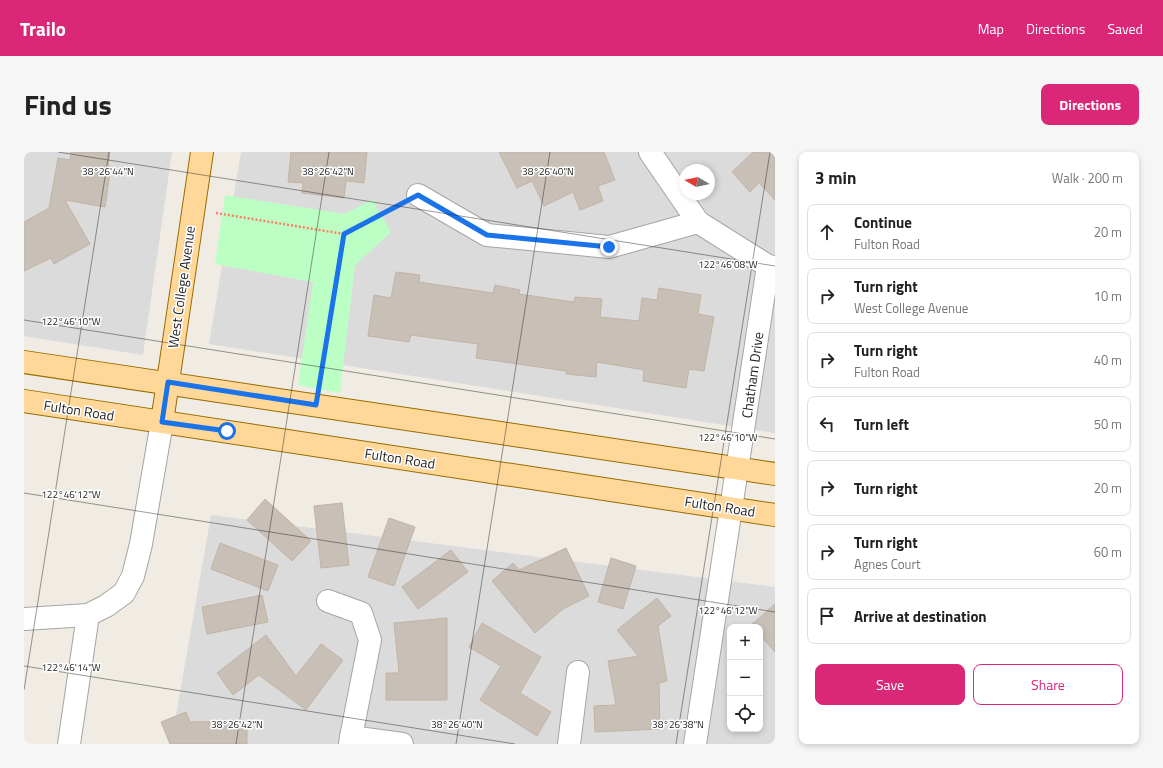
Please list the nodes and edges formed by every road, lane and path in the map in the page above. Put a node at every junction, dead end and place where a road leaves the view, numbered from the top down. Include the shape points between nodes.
1 (202, 152) edge
2 (650, 152) edge
3 (418, 195) joint
4 (193, 210) junction
5 (698, 222) junction
6 (344, 234) junction
7 (772, 266) edge
8 (24, 362) edge
9 (168, 382) junction
10 (24, 401) edge
11 (316, 405) junction
12 (162, 422) junction
13 (738, 468) junction
14 (775, 474) edge
15 (732, 508) junction
16 (775, 515) edge
17 (328, 601) dead end
18 (88, 615) junction
19 (24, 619) edge
20 (578, 672) dead end
21 (351, 740) edge
22 (69, 744) edge
23 (402, 744) edge
24 (568, 744) edge
25 (695, 744) edge

1 - 4 main road, West College Avenue
2 - 5 street
3 - 5 street via 487,235 609,247
3 - 6 path
4 - 6 path
4 - 9 main road, West College Avenue
5 - 7 street
6 - 11 path
7 - 13 street, Chatham Drive
8 - 9 main road
9 - 11 main road
9 - 12 main road, West College Avenue
10 - 12 main road, Fulton Road
11 - 13 main road
12 - 15 main road, Fulton Road
12 - 18 street via 133,576 124,593
13 - 14 main road
13 - 15 street, Chatham Drive
15 - 16 main road, Fulton Road
15 - 25 street, Chatham Drive
17 - 21 street via 361,613 370,640
18 - 19 street
18 - 22 street
20 - 24 street
21 - 23 street

